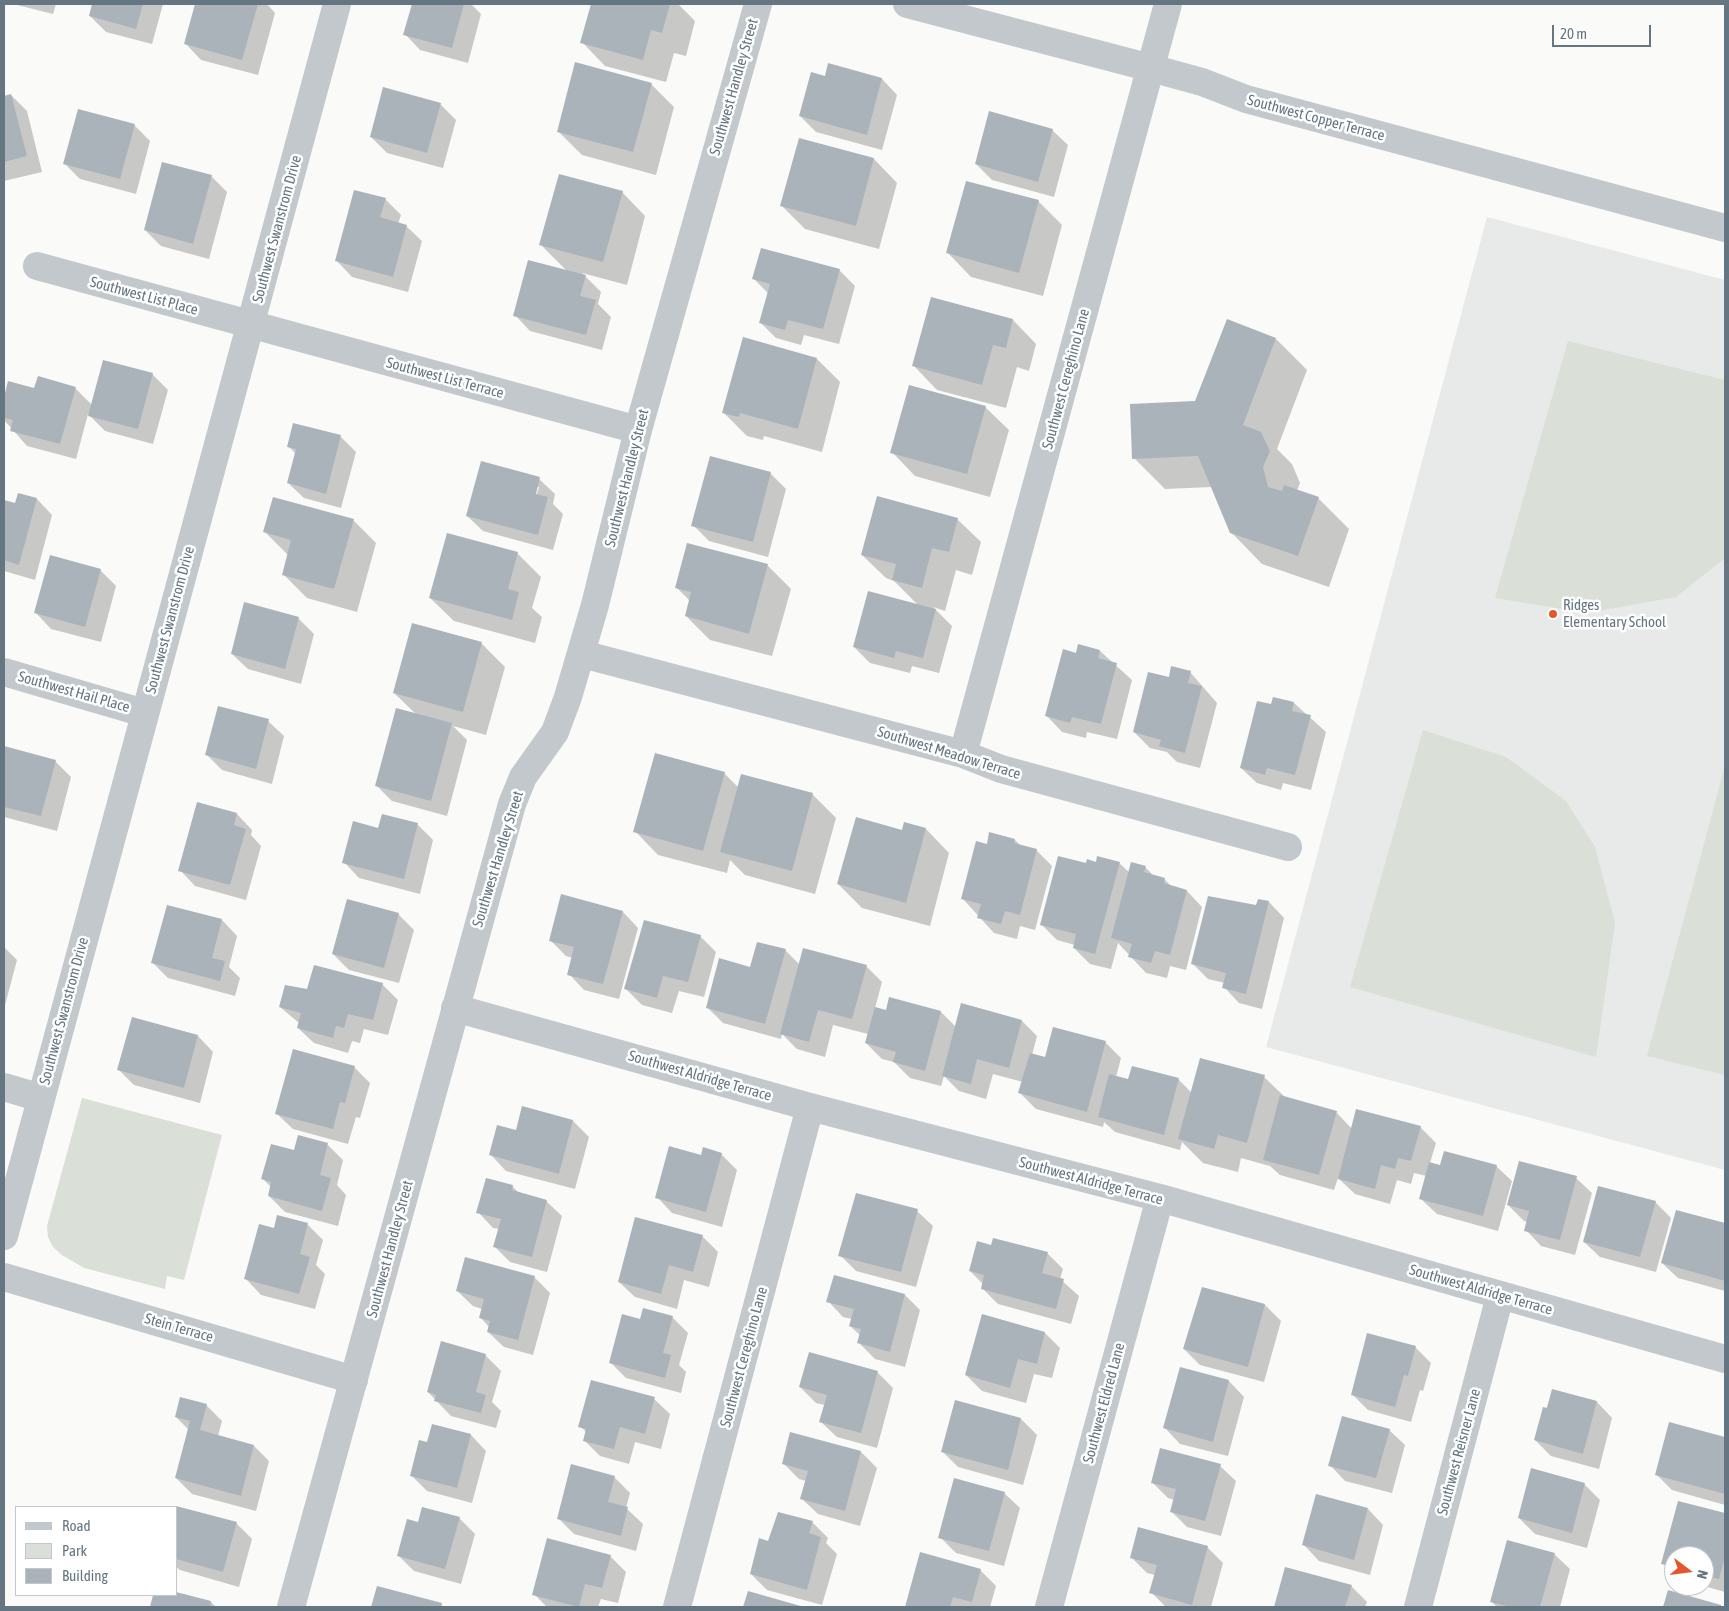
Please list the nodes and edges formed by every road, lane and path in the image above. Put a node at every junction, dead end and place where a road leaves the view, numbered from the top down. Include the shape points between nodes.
1 (337, 4) edge
2 (758, 4) edge
3 (907, 4) edge
4 (1168, 4) edge
5 (1151, 68) junction
6 (1725, 228) edge
7 (36, 266) dead end
8 (251, 325) junction
9 (638, 430) junction
10 (582, 654) junction
11 (4, 672) edge
12 (144, 713) junction
13 (963, 754) junction
14 (1288, 848) dead end
15 (455, 1008) junction
16 (4, 1087) edge
17 (41, 1098) junction
18 (810, 1107) junction
19 (1160, 1198) junction
20 (4, 1236) edge
21 (4, 1277) edge
22 (1500, 1296) junction
23 (1725, 1360) edge
24 (354, 1380) junction
25 (291, 1607) edge
26 (677, 1607) edge
27 (1048, 1607) edge
28 (1418, 1607) edge

1 - 8 street, Southwest Swanstrom Drive
2 - 9 street, Southwest Handley Street
3 - 5 street, Southwest Copper Terrace
4 - 5 street, Southwest Cereghino Lane
5 - 6 street, Southwest Copper Terrace via 1202,82 1246,99
5 - 13 street, Southwest Cereghino Lane
7 - 8 street, Southwest List Place
8 - 9 street, Southwest List Terrace
8 - 12 street, Southwest Swanstrom Drive
9 - 10 street, Southwest Handley Street
10 - 13 street, Southwest Meadow Terrace
10 - 15 street, Southwest Handley Street via 554,732 523,777 512,804
11 - 12 street, Southwest Hail Place
12 - 17 street, Southwest Swanstrom Drive
13 - 14 street, Southwest Meadow Terrace via 1001,770
15 - 18 street, Southwest Aldridge Terrace
15 - 24 street, Southwest Handley Street
16 - 17 street
17 - 20 street, Southwest Swanstrom Drive
18 - 19 street, Southwest Aldridge Terrace
18 - 26 street, Southwest Cereghino Lane
19 - 22 street, Southwest Aldridge Terrace
19 - 27 street, Southwest Eldred Lane
21 - 24 street, Stein Terrace
22 - 23 street, Southwest Aldridge Terrace
22 - 28 street, Southwest Reisner Lane
24 - 25 street, Southwest Handley Street

